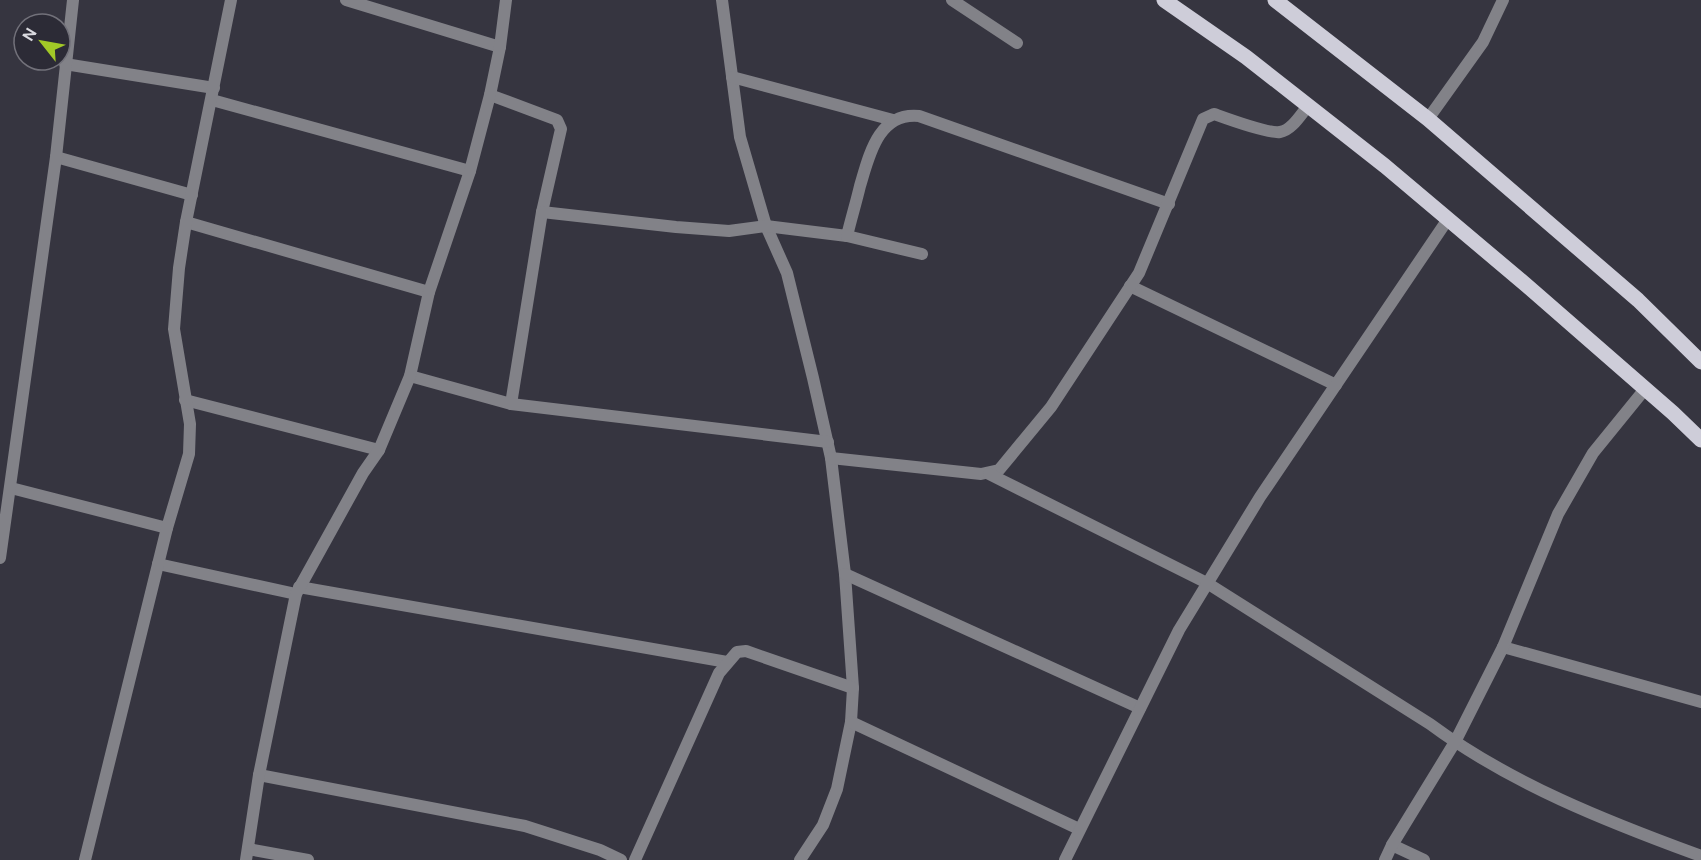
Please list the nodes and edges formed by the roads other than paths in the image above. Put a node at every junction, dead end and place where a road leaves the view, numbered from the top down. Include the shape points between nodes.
1 (231, 0) edge
2 (346, 0) edge
3 (506, 0) edge
4 (722, 0) edge
5 (952, 0) edge
6 (1164, 0) edge
7 (1275, 0) edge
8 (1503, 0) edge
9 (1017, 43) dead end
10 (500, 47) junction
11 (72, 65) edge
12 (64, 72) edge
13 (732, 77) junction
14 (213, 94) junction
15 (490, 95) junction
16 (1308, 106) junction
17 (1428, 119) junction
18 (893, 120) junction
19 (57, 157) junction
20 (471, 171) junction
21 (192, 195) junction
22 (1169, 204) junction
23 (542, 212) junction
24 (1448, 219) junction
25 (186, 222) junction
26 (766, 226) junction
27 (847, 236) junction
28 (922, 254) dead end
29 (1130, 286) junction
30 (429, 292) junction
31 (1701, 362) edge
32 (410, 376) junction
33 (1336, 385) junction
34 (1645, 389) junction
35 (185, 400) junction
36 (511, 404) junction
37 (1701, 440) edge
38 (828, 442) junction
39 (379, 450) junction
40 (831, 458) junction
41 (989, 474) junction
42 (11, 488) junction
43 (4, 507) edge
44 (167, 528) junction
45 (0, 558) edge
46 (158, 564) junction
47 (845, 574) junction
48 (1207, 584) junction
49 (297, 590) junction
50 (1503, 647) junction
51 (727, 662) junction
52 (853, 688) junction
53 (1701, 702) edge
54 (1140, 708) junction
55 (850, 723) junction
56 (1455, 742) junction
57 (259, 775) junction
58 (1079, 829) junction
59 (1392, 845) junction
60 (247, 854) edge
61 (1701, 856) edge
62 (85, 860) edge
63 (308, 860) edge
64 (621, 860) edge
65 (635, 860) edge
66 (800, 860) edge
67 (1065, 860) edge
68 (1385, 860) edge
69 (1424, 860) edge

1 - 14 street
2 - 10 street
3 - 10 street
4 - 13 street
5 - 9 street
6 - 16 main road
7 - 17 main road
8 - 17 street via 1483,42
10 - 15 street
11 - 14 street
12 - 19 street
13 - 18 street
13 - 26 street via 740,137
14 - 20 street
14 - 21 street
15 - 20 street
15 - 23 street via 557,120 561,129
16 - 22 street via 1292,126 1280,132 1214,114 1203,119
16 - 24 main road
17 - 31 main road via 1638,300
18 - 22 street via 919,116
18 - 27 street via 870,149
19 - 21 street
19 - 42 street
20 - 30 street
21 - 25 street
22 - 29 street
23 - 26 street via 729,231
23 - 36 street
24 - 33 street
24 - 34 main road
25 - 30 street
25 - 35 street via 174,329
26 - 27 street
26 - 38 street via 787,273
27 - 28 street
29 - 33 street
29 - 41 street via 1051,407 999,470
30 - 32 street
32 - 36 street
32 - 39 street
33 - 48 street
34 - 37 main road
34 - 50 street via 1593,453 1558,514
35 - 39 street
35 - 44 street via 190,424 189,454
36 - 38 street
38 - 40 street
39 - 49 street
40 - 41 street
40 - 47 street
41 - 48 street
42 - 43 street
42 - 44 street
43 - 45 street
44 - 46 street
46 - 49 street
46 - 62 street
47 - 52 street
47 - 54 street
48 - 54 street
48 - 56 street
49 - 51 street
49 - 57 street
50 - 53 street
50 - 56 street
51 - 52 street via 737,652 746,651
51 - 65 street
52 - 55 street
54 - 58 street
55 - 58 street
55 - 66 street via 837,789 823,825
56 - 59 street
56 - 61 street via 1525,782 1644,836
57 - 60 street
57 - 64 street via 525,826
58 - 67 street
59 - 68 street
59 - 69 street
60 - 63 street

